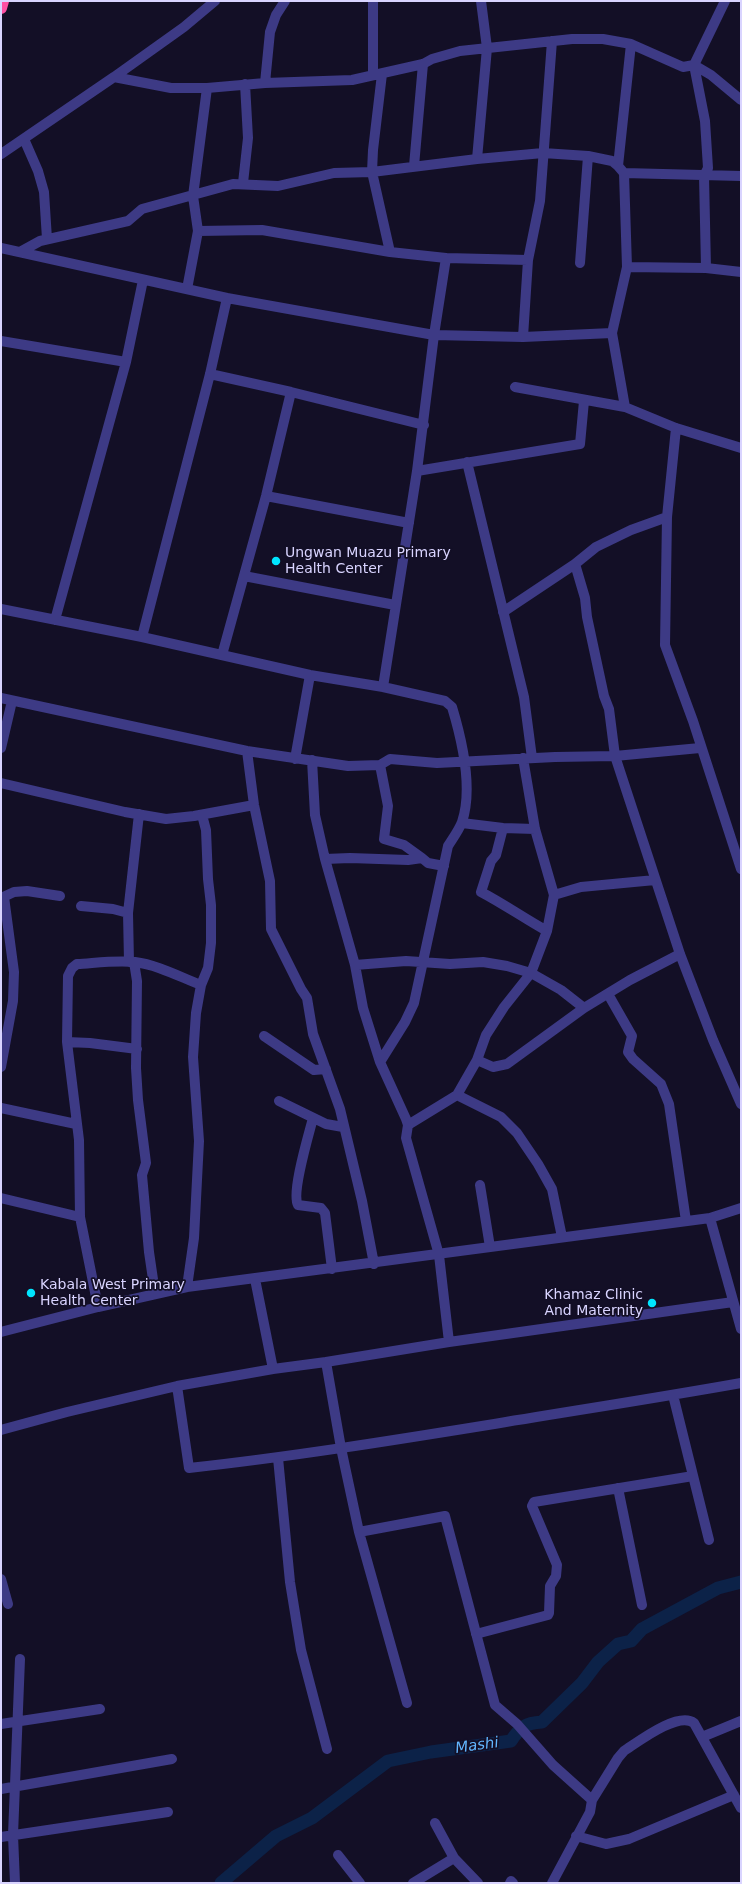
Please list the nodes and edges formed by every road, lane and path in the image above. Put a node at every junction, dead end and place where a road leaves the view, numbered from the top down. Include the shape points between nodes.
1 (3, 1) edge
2 (215, 1) edge
3 (285, 1) edge
4 (373, 1) edge
5 (481, 1) edge
6 (725, 1) edge
7 (1, 8) edge
8 (552, 41) junction
9 (631, 44) junction
10 (487, 48) junction
11 (423, 64) junction
12 (694, 65) junction
13 (378, 75) junction
14 (114, 77) junction
15 (266, 83) junction
16 (245, 84) junction
17 (207, 88) junction
18 (741, 100) edge
19 (24, 139) junction
20 (543, 153) junction
21 (1, 154) edge
22 (588, 156) junction
23 (477, 159) junction
24 (414, 166) junction
25 (621, 170) junction
26 (372, 172) junction
27 (704, 176) junction
28 (741, 176) edge
29 (243, 183) junction
30 (193, 196) junction
31 (198, 231) junction
32 (47, 240) junction
33 (1, 248) edge
34 (20, 252) junction
35 (390, 252) junction
36 (446, 258) junction
37 (528, 260) junction
38 (580, 263) dead end
39 (627, 267) junction
40 (706, 268) junction
41 (741, 272) edge
42 (143, 280) junction
43 (188, 289) junction
44 (227, 298) junction
45 (612, 333) junction
46 (434, 335) junction
47 (523, 336) junction
48 (1, 341) edge
49 (126, 362) junction
50 (210, 374) junction
51 (515, 387) dead end
52 (291, 392) junction
53 (584, 400) junction
54 (625, 407) junction
55 (424, 425) junction
56 (676, 428) junction
57 (741, 448) edge
58 (467, 462) junction
59 (417, 471) junction
60 (266, 496) junction
61 (667, 517) junction
62 (409, 523) junction
63 (575, 564) junction
64 (244, 576) junction
65 (395, 605) junction
66 (1, 609) edge
67 (503, 612) junction
68 (55, 620) junction
69 (142, 636) junction
70 (222, 655) junction
71 (310, 675) junction
72 (383, 687) junction
73 (1, 698) edge
74 (12, 701) junction
75 (1, 748) edge
76 (700, 748) junction
77 (247, 751) junction
78 (615, 756) junction
79 (528, 758) junction
80 (295, 759) junction
81 (312, 760) junction
82 (463, 761) junction
83 (380, 766) junction
84 (1, 783) edge
85 (254, 805) junction
86 (139, 814) junction
87 (202, 815) junction
88 (462, 823) junction
89 (503, 828) junction
90 (535, 829) junction
91 (422, 858) junction
92 (325, 859) junction
93 (444, 866) junction
94 (741, 869) edge
95 (656, 880) junction
96 (554, 895) junction
97 (60, 896) dead end
98 (3, 898) edge
99 (81, 906) dead end
100 (128, 913) junction
101 (547, 931) junction
102 (680, 954) junction
103 (132, 962) junction
104 (423, 962) junction
105 (355, 965) junction
106 (531, 974) junction
107 (201, 985) junction
108 (608, 994) junction
109 (584, 1008) junction
110 (264, 1036) dead end
111 (66, 1042) junction
112 (136, 1049) junction
113 (477, 1060) junction
114 (380, 1062) junction
115 (1, 1067) edge
116 (326, 1068) junction
117 (457, 1096) junction
118 (279, 1101) dead end
119 (741, 1104) edge
120 (1, 1108) edge
121 (313, 1118) junction
122 (76, 1124) junction
123 (408, 1125) junction
124 (343, 1127) junction
125 (480, 1185) dead end
126 (1, 1198) edge
127 (741, 1208) edge
128 (80, 1217) junction
129 (710, 1218) junction
130 (686, 1221) junction
131 (562, 1237) junction
132 (490, 1247) junction
133 (439, 1255) junction
134 (374, 1264) junction
135 (332, 1269) junction
136 (255, 1279) junction
137 (187, 1288) junction
138 (156, 1293) junction
139 (733, 1302) junction
140 (98, 1307) junction
141 (741, 1329) edge
142 (1, 1332) edge
143 (449, 1342) junction
144 (326, 1362) junction
145 (273, 1369) junction
146 (741, 1383) edge
147 (176, 1386) junction
148 (674, 1395) junction
149 (1, 1430) edge
150 (341, 1448) junction
151 (278, 1458) junction
152 (693, 1476) junction
153 (618, 1488) junction
154 (359, 1532) junction
155 (709, 1540) dead end
156 (1, 1580) edge
157 (8, 1604) dead end
158 (642, 1605) dead end
159 (476, 1634) junction
160 (20, 1659) dead end
161 (407, 1703) dead end
162 (100, 1709) dead end
163 (18, 1721) junction
164 (741, 1721) edge
165 (1, 1724) edge
166 (702, 1737) junction
167 (327, 1749) dead end
168 (172, 1759) dead end
169 (16, 1786) junction
170 (1, 1789) edge
171 (734, 1795) junction
172 (592, 1800) junction
173 (741, 1808) edge
174 (168, 1812) dead end
175 (435, 1823) dead end
176 (13, 1835) junction
177 (576, 1836) junction
178 (1, 1837) edge
179 (338, 1855) dead end
180 (454, 1858) junction
181 (14, 1883) edge
182 (360, 1883) edge
183 (412, 1883) edge
184 (478, 1883) edge
185 (552, 1883) edge

1 - 7 highway
2 - 14 street via 184,27
3 - 15 street via 276,15 270,32
4 - 13 street
5 - 10 street
6 - 12 street
8 - 9 street via 603,39
8 - 10 street
8 - 20 street
9 - 12 street via 683,67
9 - 25 street
10 - 11 street via 460,51
10 - 23 street
11 - 13 street
11 - 24 street
12 - 18 street via 711,75
12 - 27 street via 704,121 708,168
13 - 15 street via 336,82
13 - 26 street
14 - 17 street via 171,88
14 - 19 street
15 - 16 street
16 - 17 street
16 - 29 street via 248,138
17 - 30 street
19 - 21 street
19 - 32 street via 44,192
20 - 22 street
20 - 23 street
20 - 37 street via 540,201
22 - 25 street via 612,161
22 - 38 street
23 - 24 street
24 - 26 street
25 - 27 street
25 - 39 street
26 - 29 street via 334,173 278,186
26 - 35 street
27 - 28 street
27 - 40 street
29 - 30 street
30 - 31 street
30 - 32 street via 142,209 128,221
31 - 35 street via 262,230
31 - 43 street
32 - 34 street
33 - 34 street
34 - 42 street
35 - 36 street
36 - 37 street
36 - 46 street
37 - 47 street
39 - 40 street
39 - 45 street
40 - 41 street
42 - 43 street
42 - 49 street
43 - 44 street
44 - 46 street
44 - 50 street
45 - 47 street
45 - 54 street
46 - 47 street
46 - 55 street
48 - 49 street
49 - 68 street
50 - 52 street
50 - 69 street
51 - 53 street
52 - 55 street
52 - 60 street
53 - 54 street
53 - 58 street via 580,444
54 - 56 street
55 - 59 street
56 - 57 street
56 - 61 street
58 - 59 street
58 - 67 street
59 - 62 street
60 - 62 street
60 - 64 street
61 - 63 street via 631,530 596,547
61 - 76 street via 665,645 693,721
62 - 65 street
63 - 67 street
63 - 78 street via 609,709
64 - 65 street
64 - 70 street
65 - 72 street
66 - 68 street
67 - 79 street via 524,697
68 - 69 street
69 - 70 street
70 - 71 street
71 - 72 street
71 - 80 street
72 - 82 street via 445,701 452,707
73 - 74 street
74 - 75 street
74 - 77 street
76 - 78 street
76 - 94 street
77 - 80 street
77 - 85 street
78 - 79 street
78 - 95 street
79 - 82 street
79 - 90 street
80 - 81 street
81 - 83 street via 348,766
81 - 92 street via 315,815
82 - 83 street via 437,763 390,760
82 - 88 street via 468,784 468,800
83 - 91 street via 388,806 384,839 404,845
84 - 86 street
85 - 87 street
85 - 116 street via 270,881 271,929 307,998 314,1034
86 - 87 street via 166,818
86 - 100 street
87 - 107 street via 206,830 211,943 208,968
88 - 89 street
88 - 93 street via 448,846
89 - 90 street
89 - 101 street via 496,855 491,861 481,892
90 - 96 street
91 - 92 street
91 - 93 street via 428,863
92 - 105 street
93 - 104 street
95 - 96 street via 581,887
95 - 102 street
96 - 101 street
97 - 98 street via 27,891 14,892
98 - 115 street via 14,972 13,1001
99 - 100 street
100 - 103 street
101 - 106 street
102 - 108 street
102 - 119 street
103 - 107 street via 158,967
103 - 111 street via 77,964 72,968 68,976
103 - 112 street via 137,981
104 - 105 street via 390,961
104 - 106 street via 483,962
104 - 114 street via 414,1003
105 - 114 street via 363,1008
106 - 109 street via 561,990
106 - 113 street via 504,1007 486,1036
107 - 137 street via 193,1057 199,1141 194,1238
108 - 109 street
108 - 130 street via 632,1036 628,1052 661,1084 669,1104
109 - 113 street via 507,1064 493,1067
110 - 116 street via 314,1070
111 - 112 street via 90,1042
111 - 122 street
112 - 138 street via 138,1100 146,1163 142,1174 144,1203
113 - 117 street
114 - 123 street
116 - 124 street via 336,1094
117 - 123 street
117 - 131 street via 501,1117 517,1133 552,1189
118 - 121 street
120 - 122 street
121 - 124 street via 326,1124
121 - 135 street via 299,1174 296,1201 298,1205 321,1208 325,1213
122 - 128 street
123 - 133 street via 406,1138
124 - 134 street via 362,1201
125 - 132 street
126 - 128 street
127 - 129 street
128 - 140 street
129 - 130 street
129 - 139 street
130 - 131 street
131 - 132 street
132 - 133 street
133 - 134 street
133 - 143 street
134 - 135 street
135 - 136 street
136 - 137 street
136 - 145 street
137 - 138 street
138 - 140 street
139 - 141 street
139 - 143 street
140 - 142 street
143 - 144 street
144 - 145 street
144 - 150 street
145 - 147 street
146 - 148 street
147 - 149 street
147 - 151 street via 189,1468
148 - 150 street
148 - 152 street
150 - 151 street
150 - 154 street
151 - 167 street via 290,1582 300,1642
152 - 153 street
152 - 155 street
153 - 158 street
153 - 159 street via 534,1502 532,1506 557,1565 556,1576 550,1586 549,1613
154 - 159 street via 445,1516
154 - 161 street
156 - 157 street
159 - 172 street via 494,1705 517,1724 553,1765
160 - 163 street
162 - 163 street
163 - 165 street
163 - 169 street
164 - 166 street
166 - 171 street
166 - 172 street via 690,1720 668,1724 624,1752 608,1772
168 - 169 street
169 - 170 street
169 - 176 street
171 - 173 street
171 - 177 street via 629,1839 606,1844
172 - 177 street via 590,1812
174 - 176 street
175 - 180 street
176 - 178 street
176 - 181 street
177 - 185 street
179 - 182 street
180 - 183 street
180 - 184 street

